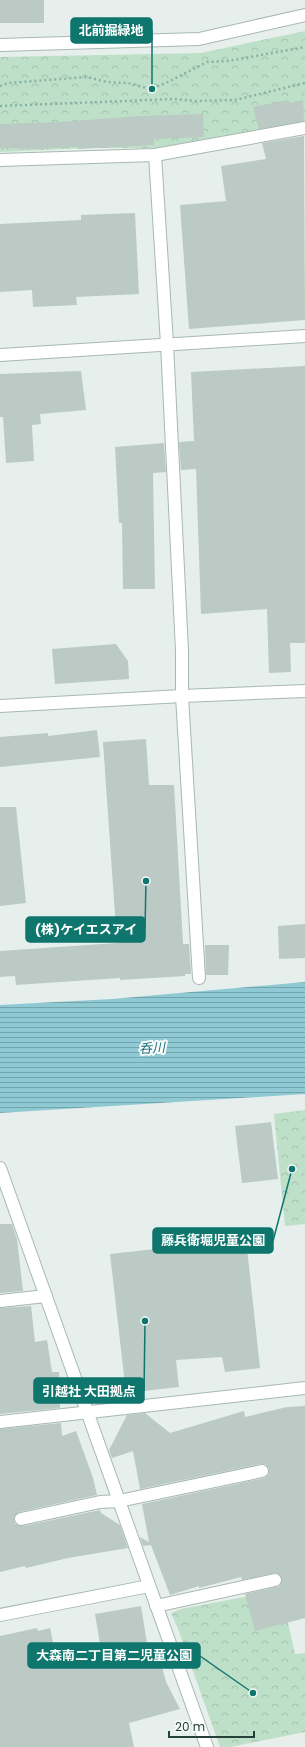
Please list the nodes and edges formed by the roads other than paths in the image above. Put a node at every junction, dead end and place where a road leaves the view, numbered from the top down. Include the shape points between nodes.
1 (305, 15) edge
2 (0, 45) edge
3 (305, 128) edge
4 (155, 154) junction
5 (0, 160) edge
6 (305, 336) edge
7 (167, 344) junction
8 (0, 355) edge
9 (305, 692) edge
10 (182, 696) junction
11 (0, 706) edge
12 (199, 978) dead end
13 (0, 1168) edge
14 (46, 1296) junction
15 (0, 1301) edge
16 (305, 1388) edge
17 (87, 1413) junction
18 (0, 1422) edge
19 (262, 1471) dead end
20 (119, 1501) junction
21 (21, 1519) dead end
22 (275, 1580) dead end
23 (149, 1586) junction
24 (156, 1606) junction
25 (0, 1615) edge
26 (207, 1747) edge

1 - 2 street via 199,39
3 - 4 street
4 - 5 street
4 - 7 street
6 - 7 street
7 - 8 street
7 - 10 street
9 - 10 street
10 - 11 street
10 - 12 street
13 - 14 street
14 - 15 street
14 - 17 street
16 - 17 street
17 - 18 street
17 - 20 street
19 - 20 street
20 - 21 street via 100,1502
20 - 23 street
22 - 24 street
23 - 24 street
23 - 25 street
24 - 26 street

